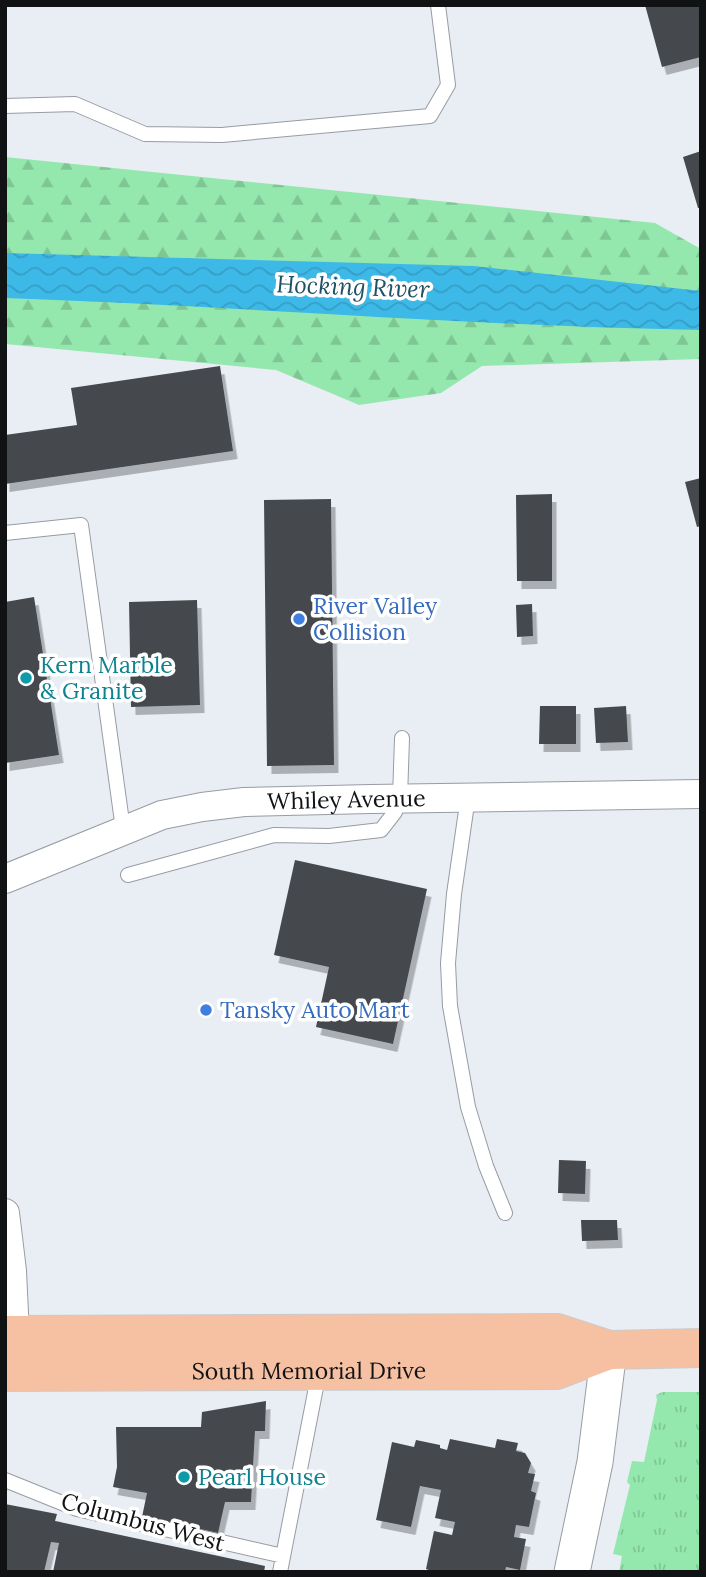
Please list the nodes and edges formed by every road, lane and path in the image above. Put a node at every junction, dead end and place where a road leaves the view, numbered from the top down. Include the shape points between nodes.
1 (438, 5) edge
2 (5, 106) edge
3 (5, 533) edge
4 (402, 738) dead end
5 (701, 794) edge
6 (468, 797) junction
7 (397, 798) junction
8 (122, 829) junction
9 (128, 875) dead end
10 (5, 879) edge
11 (5, 1213) edge
12 (505, 1213) dead end
13 (10, 1335) edge
14 (701, 1349) edge
15 (610, 1350) junction
16 (319, 1371) junction
17 (5, 1372) edge
18 (5, 1480) edge
19 (283, 1556) junction
20 (280, 1572) edge
21 (572, 1572) edge

1 - 2 lane via 448,85 430,116 222,135 145,134 75,104
3 - 8 lane via 81,525
4 - 7 lane
5 - 6 street, Whiley Avenue
6 - 7 street, Whiley Avenue
6 - 12 lane via 448,962 450,1006 468,1107
7 - 8 street, Whiley Avenue via 244,802 162,815
7 - 9 lane via 396,812 381,830 329,836 274,835
8 - 10 street, Whiley Avenue
11 - 13 street via 12,1271
13 - 15 highway, South Memorial Drive via 557,1332
14 - 15 highway, South Memorial Drive
15 - 16 highway, South Memorial Drive via 556,1370
15 - 21 street via 595,1462
16 - 17 highway, South Memorial Drive
16 - 19 lane
18 - 19 lane, Columbus West via 88,1511
19 - 20 lane

